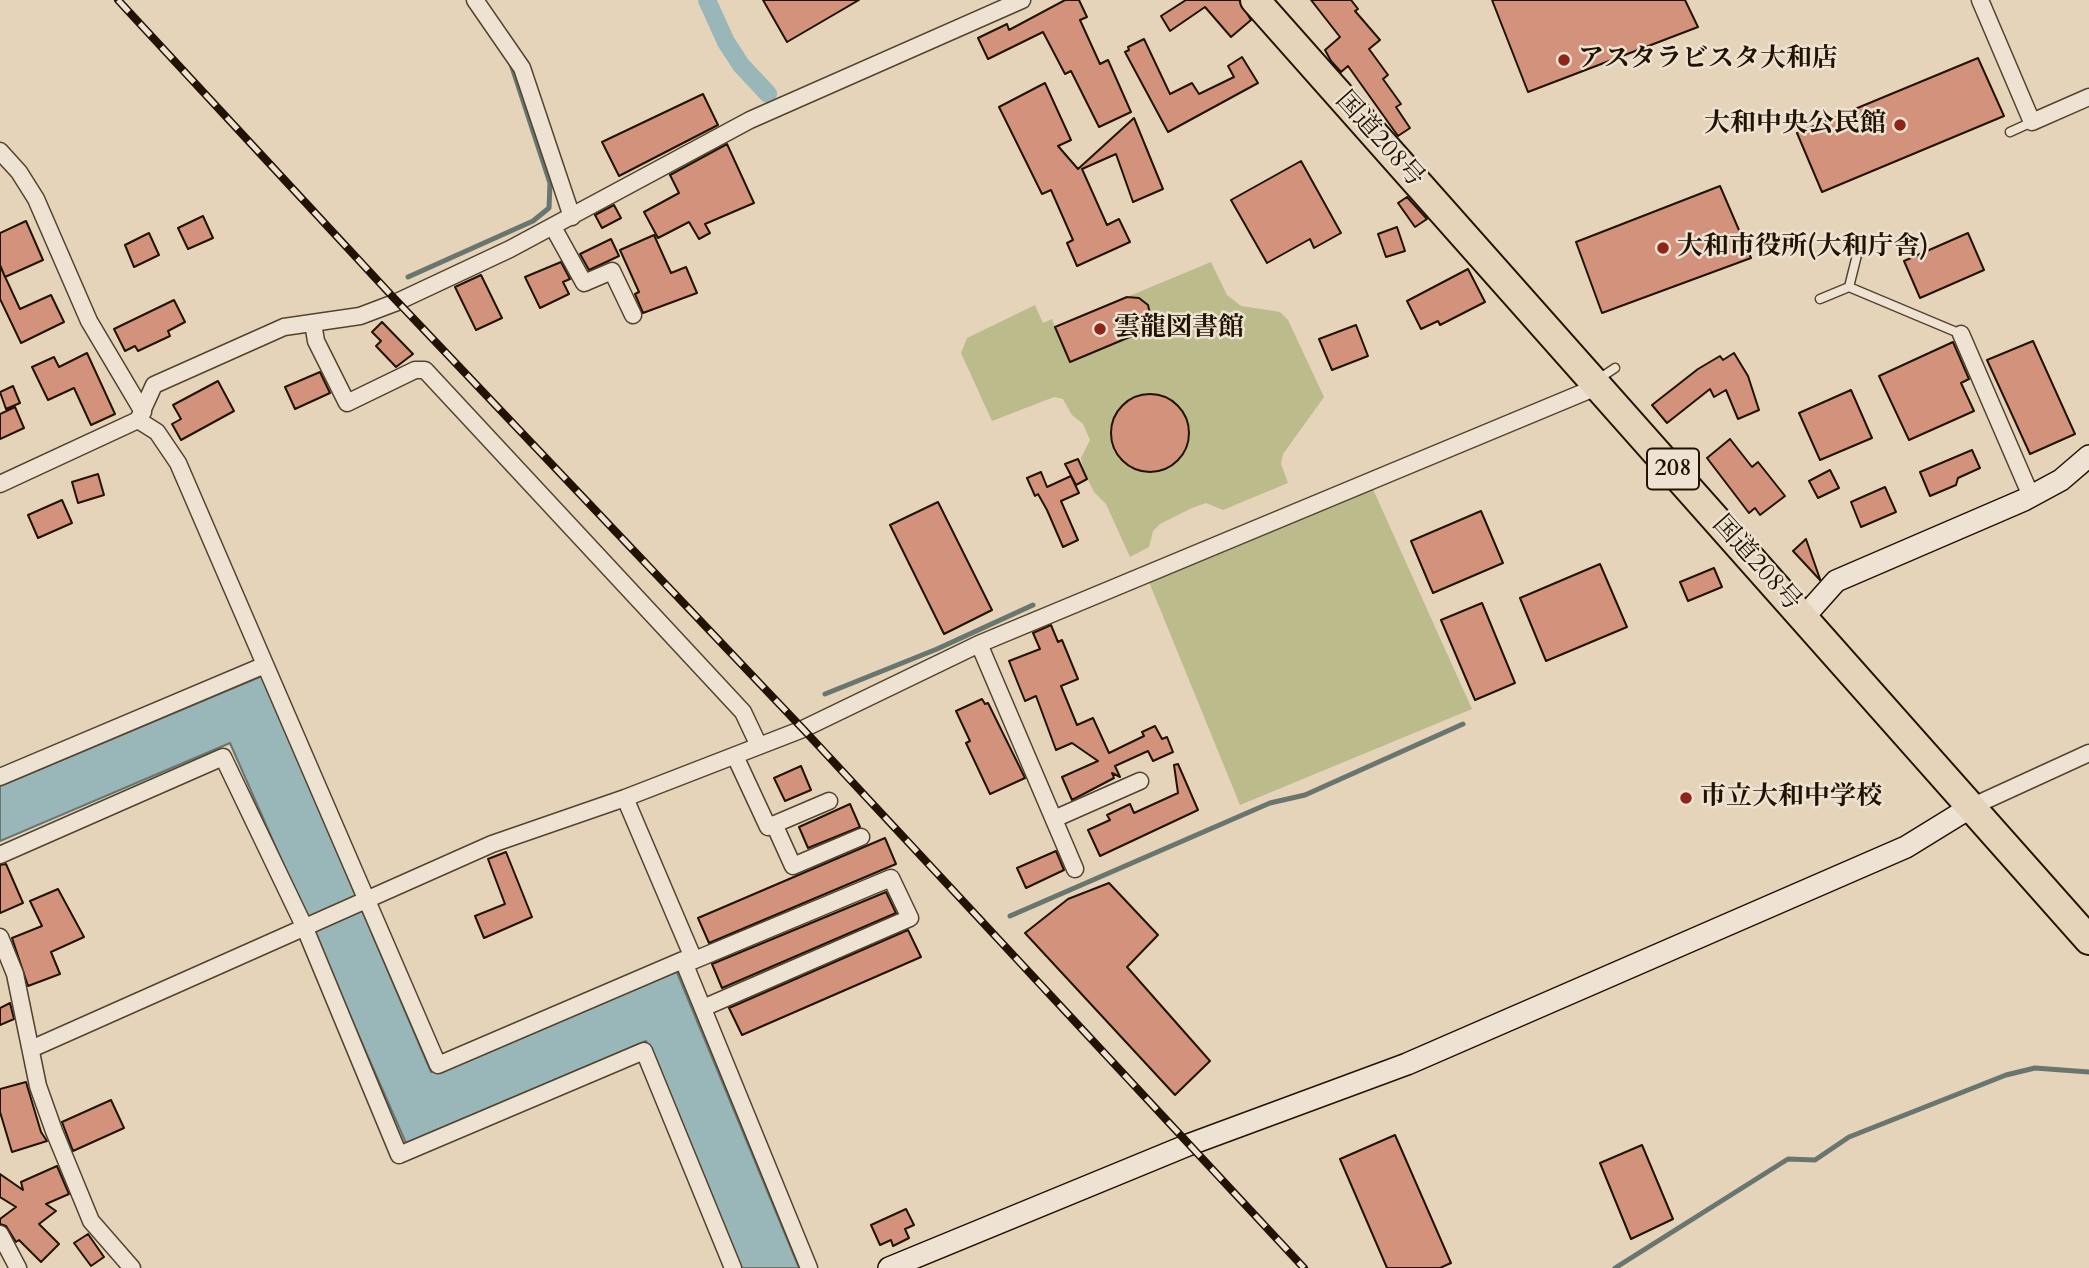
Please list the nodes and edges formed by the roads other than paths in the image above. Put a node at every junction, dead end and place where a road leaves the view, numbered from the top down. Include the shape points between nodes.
1 (475, 0) edge
2 (1022, 0) edge
3 (1255, 0) edge
4 (1980, 0) edge
5 (2089, 97) edge
6 (2032, 122) junction
7 (2010, 132) dead end
8 (0, 151) edge
9 (572, 217) junction
10 (553, 227) junction
11 (1858, 251) dead end
12 (1846, 288) junction
13 (1819, 299) dead end
14 (633, 315) dead end
15 (313, 323) junction
16 (1961, 334) joint
17 (1603, 378) junction
18 (141, 416) junction
19 (2089, 456) edge
20 (0, 484) edge
21 (2031, 496) junction
22 (1804, 617) junction
23 (979, 643) junction
24 (265, 665) junction
25 (759, 746) junction
26 (2089, 753) edge
27 (734, 756) junction
28 (0, 777) edge
29 (1140, 781) dead end
30 (625, 798) junction
31 (829, 801) dead end
32 (1971, 807) junction
33 (1054, 820) junction
34 (774, 824) junction
35 (862, 838) dead end
36 (0, 855) edge
37 (1075, 869) dead end
38 (366, 899) junction
39 (304, 926) junction
40 (0, 937) edge
41 (2089, 940) edge
42 (690, 962) junction
43 (703, 1008) junction
44 (31, 1049) junction
45 (0, 1234) edge
46 (18, 1268) edge
47 (132, 1268) edge
48 (733, 1268) edge
49 (809, 1268) edge
50 (889, 1268) edge

1 - 9 street via 522,68
2 - 9 street via 750,120
3 - 17 highway, 国道208号 / 208
4 - 6 street
5 - 6 street
6 - 7 lane
8 - 18 street via 36,200 89,321
9 - 10 street
10 - 14 street via 584,282 612,271
10 - 15 street via 397,302 360,316
11 - 12 lane
12 - 13 lane
12 - 16 lane
15 - 18 street via 284,327 153,385
15 - 25 street via 316,341 346,402 415,370 425,370 743,712
16 - 21 street
17 - 22 highway, 国道208号 / 208
17 - 23 street
18 - 20 street
18 - 24 street via 178,463
19 - 21 street via 2061,480
21 - 22 street via 1836,581
22 - 32 highway, 国道208号 / 208
23 - 25 street
23 - 33 street
24 - 28 street
24 - 38 street
25 - 27 street
26 - 32 street
27 - 30 street
27 - 34 street via 768,827
29 - 33 street
30 - 38 street via 492,844
30 - 42 street
31 - 34 street
32 - 41 highway, 国道208号 / 208
32 - 50 street via 1906,847 1407,1064 1188,1145
33 - 37 street
34 - 35 street via 793,866
36 - 39 street via 223,757
38 - 39 street
38 - 42 street via 438,1066 683,960
39 - 44 street
39 - 48 street via 399,1155 643,1051
40 - 44 street via 15,974
42 - 43 street
42 - 43 street via 891,878 910,918
43 - 49 street
44 - 47 street via 38,1086 91,1222
45 - 46 street

